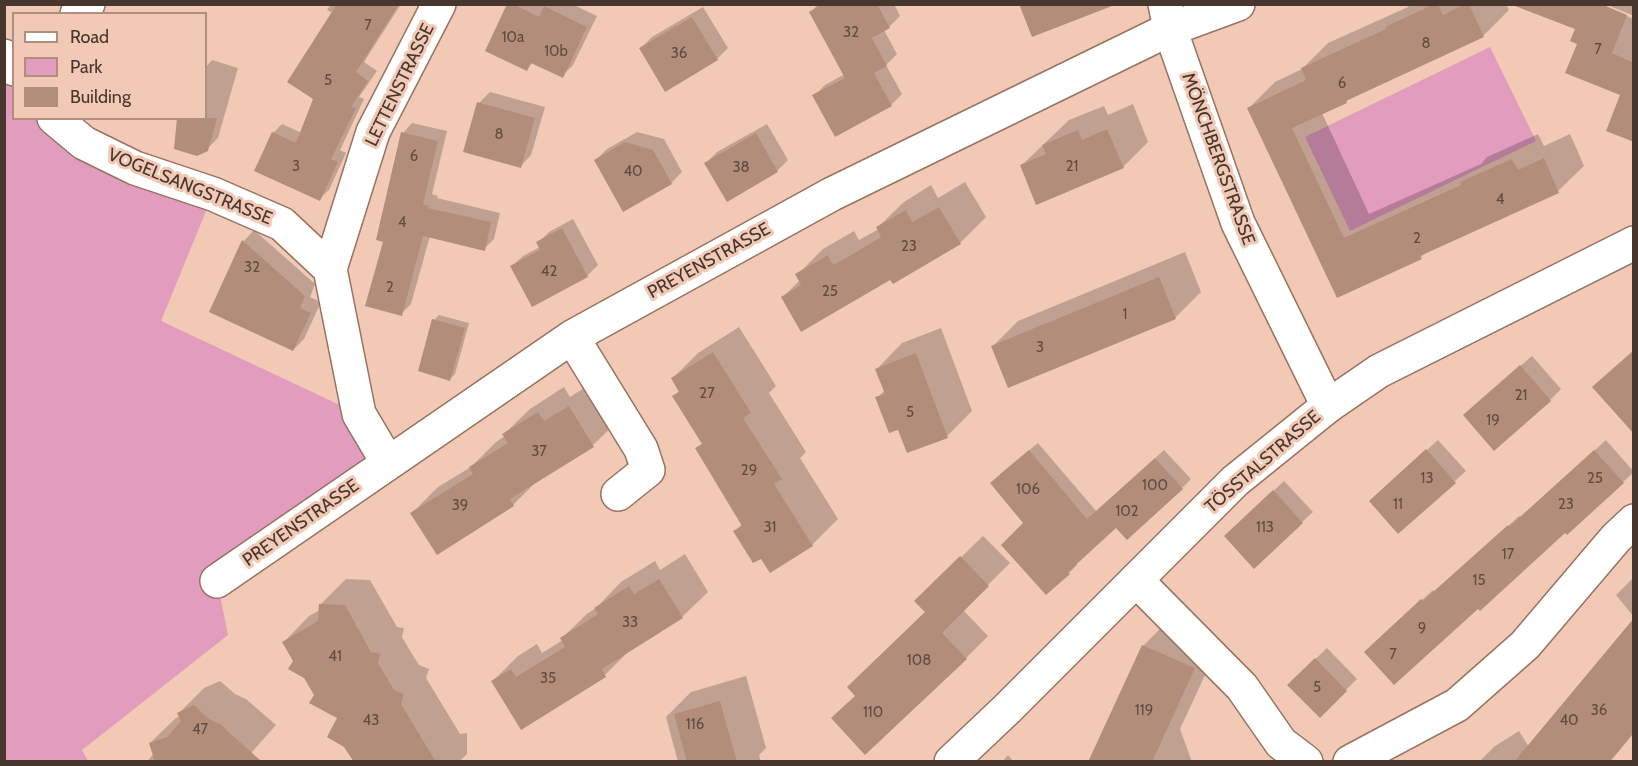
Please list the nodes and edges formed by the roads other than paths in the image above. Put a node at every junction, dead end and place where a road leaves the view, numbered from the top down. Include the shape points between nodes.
1 (439, 4) edge
2 (1238, 4) edge
3 (1168, 17) edge
4 (56, 120) edge
5 (1634, 243) edge
6 (330, 269) junction
7 (572, 338) junction
8 (1328, 406) junction
9 (388, 463) junction
10 (618, 494) dead end
11 (1634, 521) edge
12 (1136, 580) junction
13 (216, 581) dead end
14 (951, 762) edge
15 (1306, 762) edge
16 (1350, 762) edge

1 - 6 street, LETTENSTRASSE via 373,132
2 - 3 street, PREYENSTRASSE
3 - 7 street, PREYENSTRASSE via 832,194
3 - 8 street, MÖNCHBERGSTRASSE via 1238,223
4 - 6 street, VOGELSANGSTRASSE via 84,143 135,168 213,194 282,224
5 - 8 street, TÖSSTALSTRASSE via 1379,371
6 - 9 street via 359,414
7 - 9 street, PREYENSTRASSE
7 - 10 street via 641,449 648,470
8 - 12 street, TÖSSTALSTRASSE via 1235,481
9 - 13 street, PREYENSTRASSE
11 - 16 street via 1525,645 1457,705
12 - 14 street, TÖSSTALSTRASSE
12 - 15 street via 1242,687 1281,743

